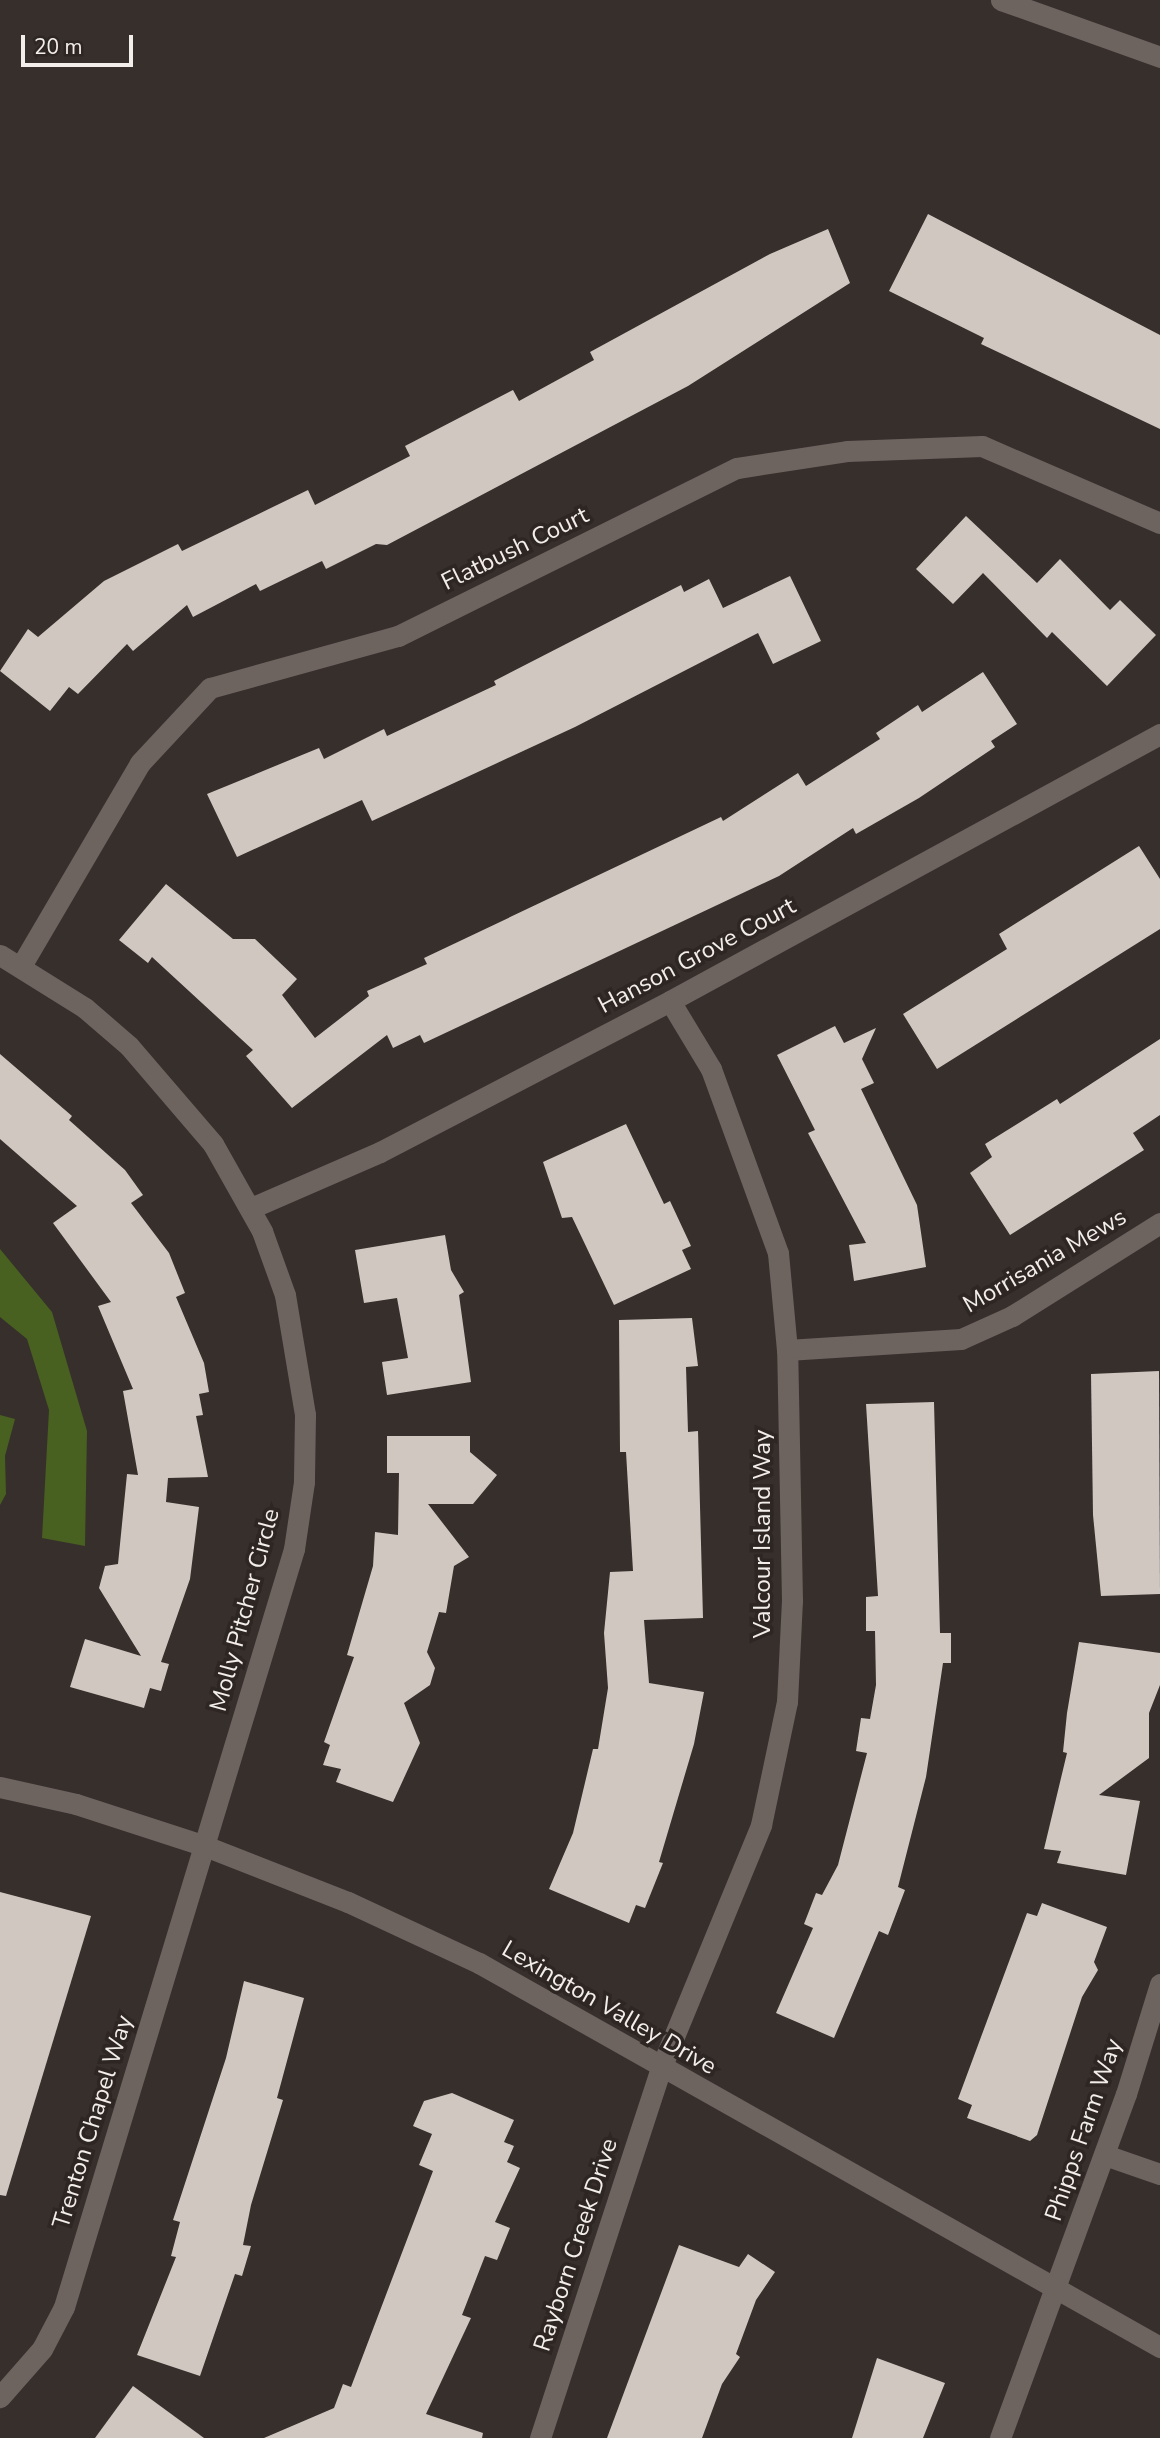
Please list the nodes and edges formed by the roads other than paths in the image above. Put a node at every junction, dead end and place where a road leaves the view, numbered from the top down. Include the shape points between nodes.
1 (1001, 0) edge
2 (1160, 57) edge
3 (1160, 523) edge
4 (1160, 734) edge
5 (0, 955) edge
6 (21, 966) junction
7 (670, 1001) junction
8 (251, 1208) junction
9 (1160, 1223) edge
10 (787, 1350) junction
11 (0, 1787) edge
12 (205, 1846) junction
13 (1160, 1984) edge
14 (661, 2068) junction
15 (1105, 2155) junction
16 (1160, 2174) edge
17 (1055, 2291) junction
18 (1160, 2347) edge
19 (0, 2397) edge
20 (540, 2438) edge
21 (1000, 2438) edge

1 - 2 street
3 - 6 street, Flatbush Court via 982,446 847,451 737,468 398,636 210,688 140,763
4 - 7 street, Hanson Grove Court
5 - 6 street, Molly Pitcher Circle
6 - 8 street, Molly Pitcher Circle via 85,1008 179,1098
7 - 8 street, Hanson Grove Court via 380,1152
7 - 10 street, Valcour Island Way via 711,1069 778,1253
8 - 12 street, Molly Pitcher Circle via 285,1295 299,1361 303,1482 294,1549
9 - 10 street, Morrisania Mews via 1012,1316 961,1339
10 - 14 street, Valcour Island Way via 792,1601 787,1702 761,1825
11 - 12 street, Lexington Valley Drive via 76,1804
12 - 14 street, Lexington Valley Drive via 348,1902 479,1963
12 - 19 street, Trenton Chapel Way via 64,2307 42,2349
13 - 15 street, Phipps Farm Way
14 - 17 street, Lexington Valley Drive
14 - 20 street, Rayborn Creek Drive
15 - 16 street
15 - 17 street, Phipps Farm Way
17 - 18 street, Lexington Valley Drive
17 - 21 street, Phipps Farm Way

